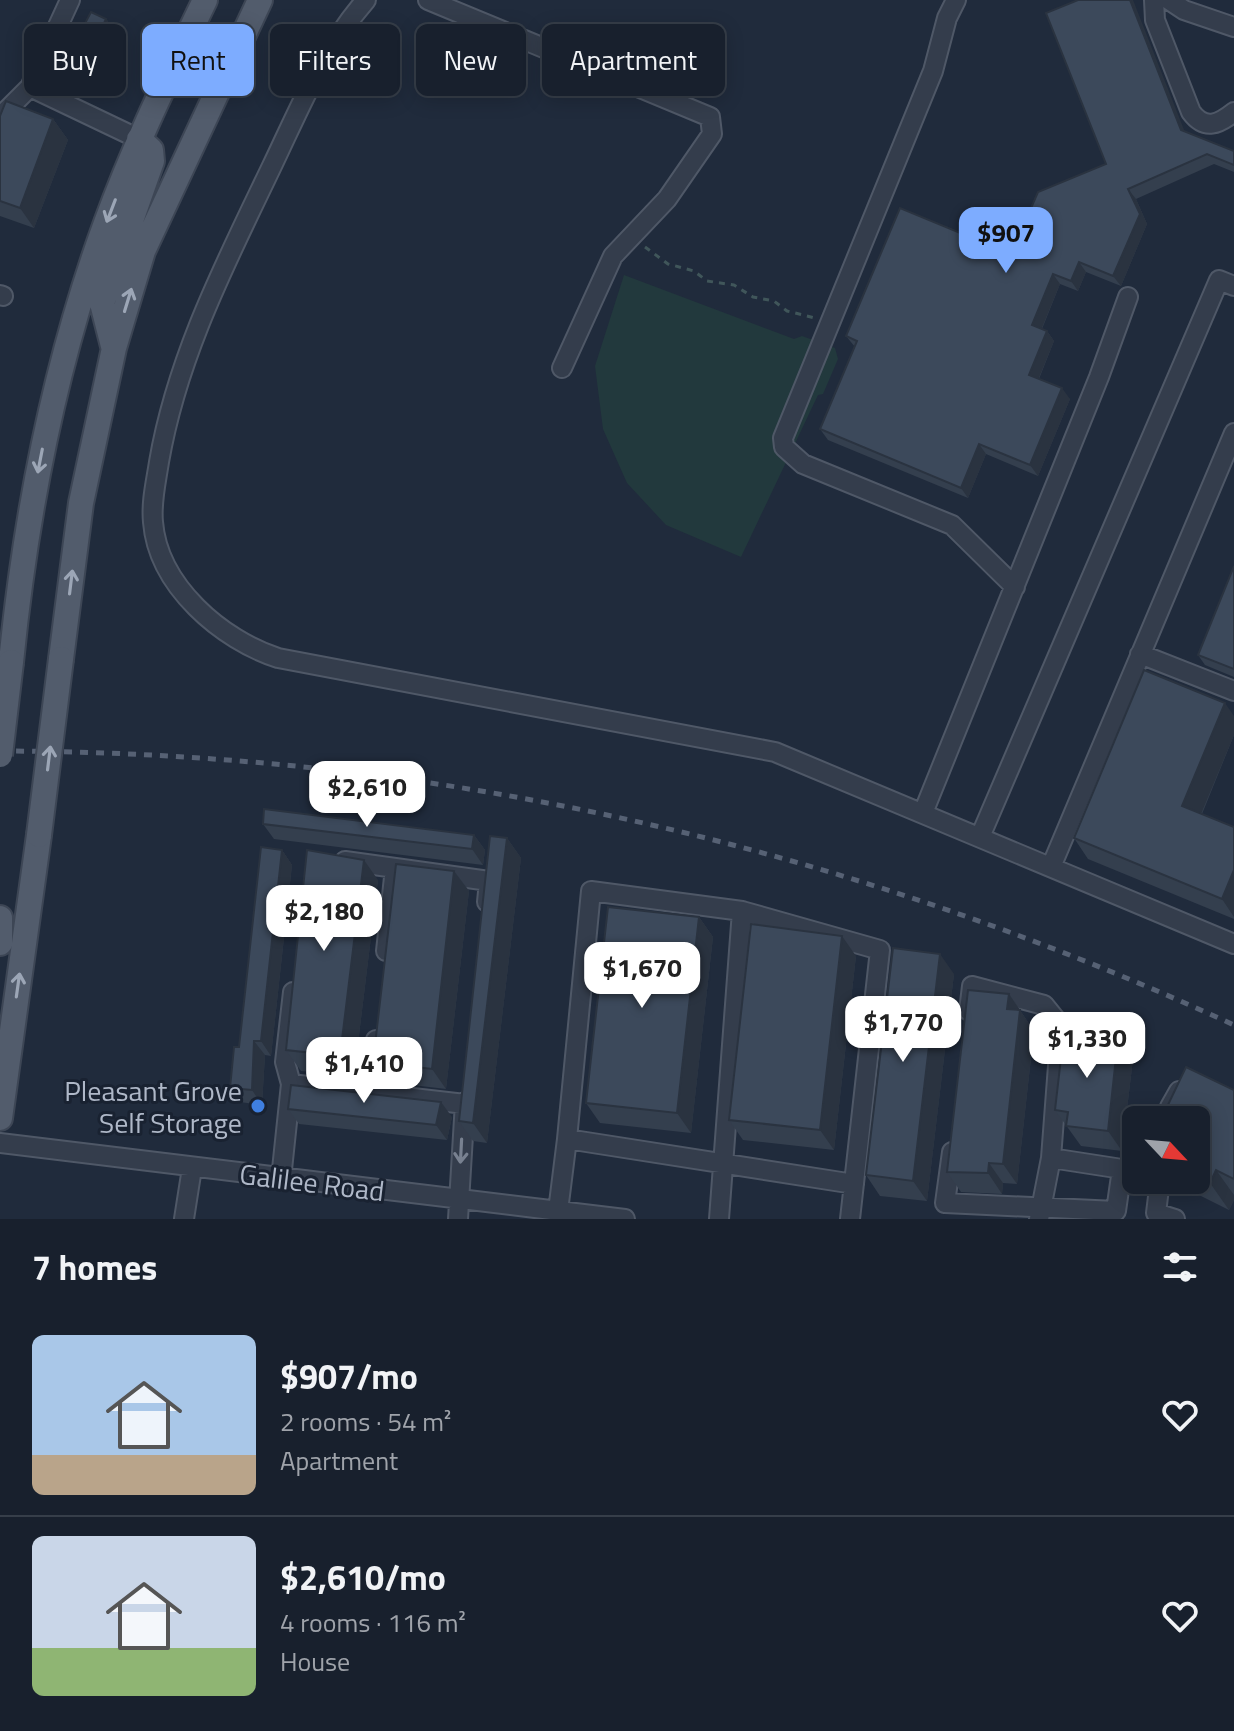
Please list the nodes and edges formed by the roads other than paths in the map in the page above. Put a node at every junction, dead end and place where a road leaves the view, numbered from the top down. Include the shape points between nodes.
1 (70, 0) edge
2 (205, 0) edge
3 (260, 0) edge
4 (366, 0) edge
5 (956, 0) edge
6 (1154, 0) edge
7 (1169, 0) edge
8 (436, 1) edge
9 (59, 24) edge
10 (1234, 27) edge
11 (24, 93) edge
12 (49, 96) edge
13 (1234, 112) edge
14 (0, 117) edge
15 (139, 139) junction
16 (1234, 286) edge
17 (1128, 297) dead end
18 (114, 348) junction
19 (562, 368) dead end
20 (1234, 433) edge
21 (1015, 587) junction
22 (1140, 654) junction
23 (1234, 691) edge
24 (0, 755) edge
25 (923, 813) junction
26 (980, 837) junction
27 (323, 858) edge
28 (1051, 867) junction
29 (395, 868) junction
30 (742, 911) junction
31 (486, 913) edge
32 (0, 918) edge
33 (0, 943) edge
34 (1234, 944) edge
35 (295, 967) edge
36 (384, 973) edge
37 (379, 1018) edge
38 (966, 1033) edge
39 (1189, 1073) edge
40 (291, 1084) junction
41 (371, 1093) junction
42 (1171, 1106) edge
43 (0, 1118) edge
44 (955, 1126) edge
45 (567, 1139) junction
46 (0, 1143) edge
47 (1051, 1158) junction
48 (723, 1165) junction
49 (192, 1168) junction
50 (281, 1179) junction
51 (854, 1184) junction
52 (1158, 1194) edge
53 (459, 1199) junction
54 (558, 1211) junction
55 (1040, 1215) edge
56 (184, 1219) edge
57 (458, 1219) edge
58 (618, 1219) edge
59 (719, 1219) edge
60 (850, 1219) edge
61 (1175, 1219) edge

1 - 9 street
2 - 15 main road
18 -> 3 main road via 143,251
4 - 25 street via 311,84 204,310 173,397 153,524 161,552 187,596 228,636 278,658 775,752
5 - 21 street via 933,71 783,438 784,447 803,464 952,525
6 - 13 street via 1155,20 1198,121 1220,123
7 - 10 street
8 - 19 street via 710,117 712,134 667,199 627,239 600,278
11 - 14 street
12 - 15 street
15 - 18 main road via 151,150 152,161 102,303
15 -> 24 main road, bridge via 86,281 54,394 32,504
16 - 26 street via 1219,280
17 - 21 street
43 -> 18 main road, bridge via 81,503
20 - 22 street
21 - 25 street
22 - 23 street
22 - 28 street
25 - 26 street
26 - 28 street
27 - 29 street
28 - 34 street
29 - 31 street via 489,881
29 - 36 street
30 - 45 street via 591,891
30 - 48 street
30 - 51 street via 880,950
32 - 33 main road
35 - 40 street via 285,1062
37 - 41 street
38 - 47 street via 972,986 1044,1005 1061,1026
39 - 42 street
40 - 41 street
40 - 50 street
41 -> 53 street via 466,1096
44 - 55 street via 945,1203
45 - 48 street
45 - 54 street
46 - 49 street, Galilee Road
47 - 55 street
47 - 55 street via 1122,1169 1116,1211
48 - 51 street
48 - 59 street
49 - 50 street, Galilee Road
49 - 56 street
50 - 53 street, Galilee Road
51 - 60 street
52 - 61 street via 1156,1213
53 - 54 street, Galilee Road
53 - 57 street
54 - 58 street, Galilee Road

